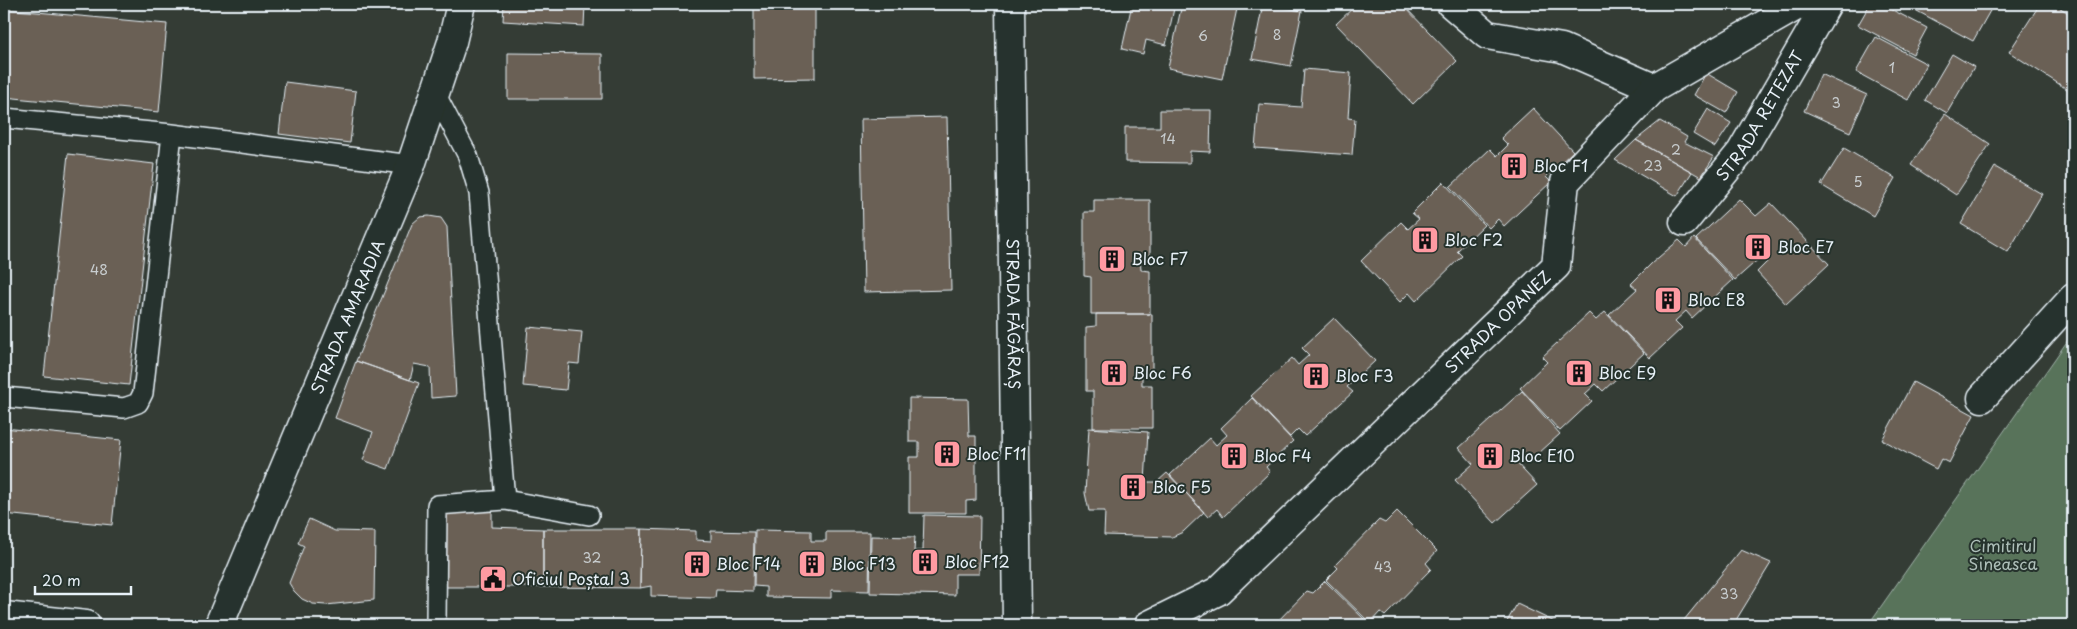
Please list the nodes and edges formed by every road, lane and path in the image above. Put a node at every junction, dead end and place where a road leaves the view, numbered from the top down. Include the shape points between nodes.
1 (461, 4) edge
2 (1010, 4) edge
3 (1451, 4) edge
4 (1800, 4) edge
5 (1827, 4) edge
6 (1654, 88) junction
7 (435, 93) junction
8 (4, 118) edge
9 (172, 134) junction
10 (411, 165) junction
11 (1684, 222) dead end
12 (2073, 298) edge
13 (4, 397) edge
14 (1982, 398) dead end
15 (505, 500) junction
16 (589, 515) dead end
17 (4, 616) edge
18 (86, 625) edge
19 (219, 625) edge
20 (436, 625) edge
21 (1017, 625) edge
22 (1149, 625) edge

1 - 7 street, STRADA AMARADIA
2 - 21 street, STRADA FĂGĂRAȘ
3 - 6 street via 1487,35 1562,48
4 - 6 street, STRADA OPANEZ
5 - 11 street, STRADA RETEZAT via 1741,152
6 - 22 street, STRADA OPANEZ via 1564,182 1556,266 1218,591
7 - 10 street, STRADA AMARADIA
7 - 15 lane via 468,156 479,193
8 - 9 lane
9 - 10 lane
9 - 13 lane via 143,394 138,403 124,408
10 - 19 street, STRADA AMARADIA
12 - 14 street
15 - 16 lane
15 - 20 lane via 437,505
17 - 18 street

